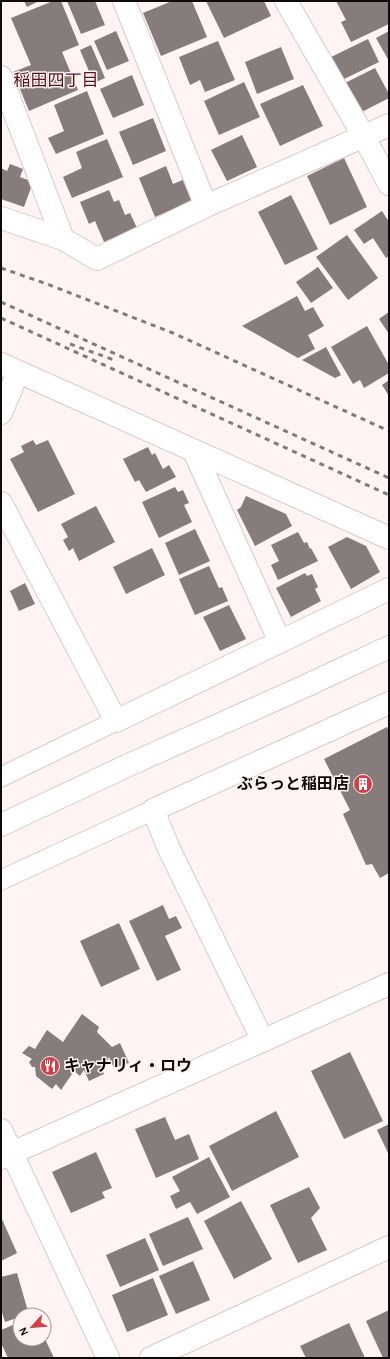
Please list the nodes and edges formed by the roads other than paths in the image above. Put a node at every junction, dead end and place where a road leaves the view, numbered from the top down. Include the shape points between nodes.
1 (124, 1) edge
2 (286, 1) edge
3 (1, 77) edge
4 (389, 125) edge
5 (363, 135) junction
6 (389, 184) edge
7 (206, 206) junction
8 (1, 218) edge
9 (63, 239) junction
10 (10, 368) edge
11 (1, 413) edge
12 (194, 451) junction
13 (1, 503) edge
14 (389, 538) edge
15 (389, 589) edge
16 (280, 642) junction
17 (389, 647) edge
18 (389, 703) edge
19 (116, 721) junction
20 (1, 777) edge
21 (153, 810) junction
22 (1, 825) edge
23 (1, 880) edge
24 (389, 984) edge
25 (263, 1041) junction
26 (1, 1130) edge
27 (6, 1156) edge
28 (389, 1247) edge
29 (108, 1358) edge
30 (151, 1358) edge

1 - 7 street
2 - 5 street
3 - 9 street
4 - 5 street
5 - 6 street
5 - 7 street
7 - 9 street via 97,259
8 - 9 street
10 - 11 street
10 - 12 street
12 - 14 street
12 - 16 street
13 - 19 street
15 - 16 street
16 - 19 street
17 - 22 street
18 - 21 street
19 - 20 street
21 - 23 street
21 - 25 street via 169,849
24 - 25 street
25 - 27 street
26 - 27 street
27 - 29 street
28 - 30 street

